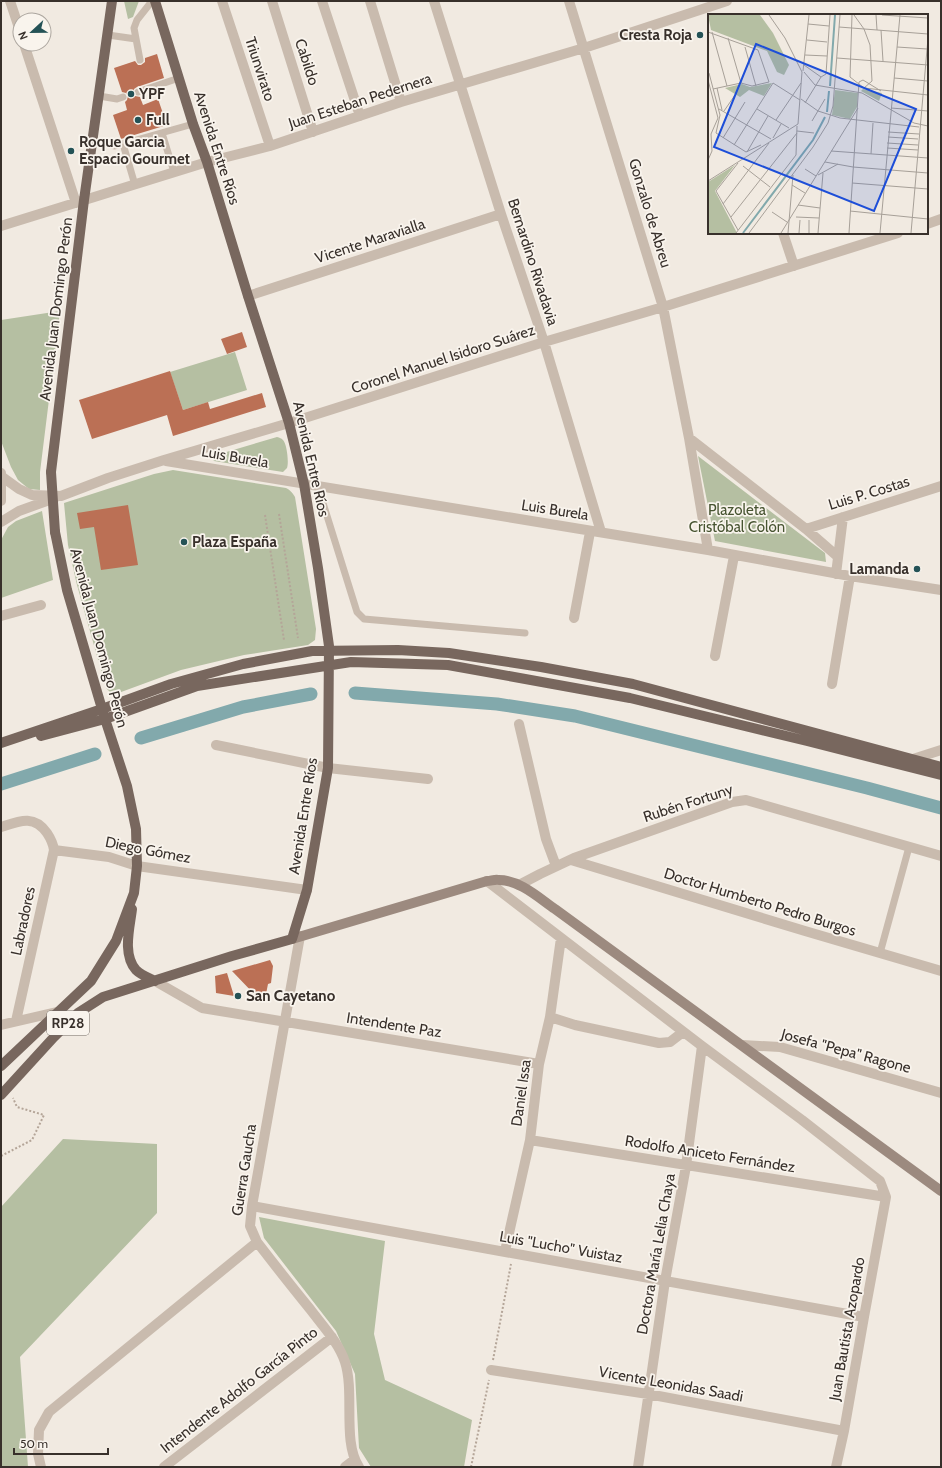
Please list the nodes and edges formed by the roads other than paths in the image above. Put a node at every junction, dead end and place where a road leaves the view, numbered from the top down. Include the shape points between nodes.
1 (10, 1) edge
2 (112, 1) edge
3 (152, 1) edge
4 (155, 1) edge
5 (222, 1) edge
6 (272, 1) edge
7 (322, 1) edge
8 (370, 1) edge
9 (434, 1) edge
10 (568, 1) edge
11 (727, 1) edge
12 (709, 8) edge
13 (14, 12) edge
14 (108, 35) junction
15 (136, 39) junction
16 (584, 48) junction
17 (27, 52) edge
18 (140, 60) dead end
19 (179, 78) junction
20 (461, 85) junction
21 (138, 92) dead end
22 (99, 96) junction
23 (123, 97) dead end
24 (401, 102) junction
25 (360, 116) junction
26 (193, 124) junction
27 (313, 132) junction
28 (162, 133) junction
29 (93, 141) junction
30 (123, 144) junction
31 (270, 146) junction
32 (207, 162) junction
33 (174, 172) junction
34 (135, 185) junction
35 (80, 202) junction
36 (501, 214) junction
37 (941, 219) edge
38 (928, 224) edge
39 (1, 226) edge
40 (783, 234) edge
41 (895, 234) edge
42 (794, 266) junction
43 (248, 296) junction
44 (663, 307) junction
45 (544, 342) junction
46 (290, 424) junction
47 (689, 438) junction
48 (164, 460) junction
49 (1, 474) edge
50 (304, 484) junction
51 (941, 486) edge
52 (318, 487) junction
53 (61, 496) junction
54 (1, 501) edge
55 (843, 517) junction
56 (1, 522) edge
57 (806, 528) junction
58 (590, 532) junction
59 (601, 532) junction
60 (708, 550) junction
61 (734, 556) junction
62 (837, 556) junction
63 (836, 574) junction
64 (850, 576) junction
65 (941, 590) edge
66 (41, 605) dead end
67 (1, 616) edge
68 (574, 618) dead end
69 (525, 633) dead end
70 (329, 651) junction
71 (715, 656) dead end
72 (328, 665) junction
73 (832, 684) dead end
74 (102, 709) junction
75 (105, 719) junction
76 (519, 724) dead end
77 (1, 743) edge
78 (216, 745) dead end
79 (1, 748) edge
80 (941, 750) edge
81 (912, 759) junction
82 (941, 767) edge
83 (328, 768) junction
84 (941, 776) edge
85 (428, 779) dead end
86 (1, 827) edge
87 (909, 847) junction
88 (54, 850) junction
89 (941, 856) edge
90 (571, 860) junction
91 (137, 866) junction
92 (556, 866) junction
93 (487, 881) junction
94 (519, 886) junction
95 (307, 890) junction
96 (134, 893) junction
97 (296, 937) junction
98 (561, 938) junction
99 (880, 953) junction
100 (941, 971) edge
101 (155, 981) junction
102 (61, 1011) junction
103 (550, 1017) junction
104 (16, 1021) junction
105 (285, 1022) junction
106 (1, 1025) edge
107 (683, 1032) junction
108 (742, 1045) junction
109 (702, 1046) junction
110 (539, 1064) junction
111 (1, 1066) edge
112 (4, 1092) edge
113 (941, 1093) edge
114 (530, 1140) junction
115 (686, 1166) junction
116 (941, 1191) edge
117 (886, 1197) junction
118 (252, 1206) junction
119 (257, 1242) junction
120 (505, 1252) junction
121 (665, 1281) junction
122 (864, 1317) junction
123 (332, 1337) junction
124 (491, 1370) dead end
125 (648, 1394) junction
126 (844, 1431) junction
127 (356, 1464) edge
128 (41, 1467) edge
129 (164, 1467) edge
130 (345, 1467) edge
131 (638, 1467) edge
132 (836, 1467) edge

1 - 13 street
2 - 14 main road, Avenida Juan Domingo Perón
3 - 15 lane via 136,20
4 - 19 main road, Avenida Entre Ríos
5 - 31 street, Triunvirato
6 - 27 street, Cabildo
7 - 25 street
8 - 24 street
9 - 20 street, Bernardino Rivadavia
10 - 16 street, Gonzalo de Abreu
11 - 12 street, Juan Esteban Pedernera
12 - 16 street, Juan Esteban Pedernera
14 - 15 lane
14 - 22 main road, Avenida Juan Domingo Perón
15 - 18 lane
16 - 20 street, Juan Esteban Pedernera
16 - 44 street, Gonzalo de Abreu
17 - 35 street
19 - 21 lane via 148,86
19 - 26 main road, Avenida Entre Ríos
20 - 24 street, Juan Esteban Pedernera
20 - 36 street, Bernardino Rivadavia
22 - 23 lane via 117,99
22 - 29 main road, Avenida Juan Domingo Perón
24 - 25 street, Juan Esteban Pedernera
25 - 27 street, Juan Esteban Pedernera
26 - 28 lane
26 - 32 main road, Avenida Entre Ríos
27 - 31 street, Juan Esteban Pedernera
28 - 30 lane
28 - 33 lane
29 - 30 lane via 114,146
29 - 35 main road, Avenida Juan Domingo Perón
30 - 34 lane
31 - 32 street, Juan Esteban Pedernera
32 - 33 street, Juan Esteban Pedernera
32 - 43 main road, Avenida Entre Ríos
33 - 34 street, Juan Esteban Pedernera
34 - 35 street, Juan Esteban Pedernera
35 - 39 street, Juan Esteban Pedernera
35 - 74 main road, Avenida Juan Domingo Perón, bridge via 51,472 55,532 67,590
36 - 43 street, Vicente Maravialla
36 - 45 street, Bernardino Rivadavia
37 - 38 street
40 - 42 street
41 - 42 street, Coronel Manuel Isidoro Suárez
42 - 44 street, Coronel Manuel Isidoro Suárez
43 - 46 main road, Avenida Entre Ríos
44 - 45 street, Coronel Manuel Isidoro Suárez
44 - 47 street, Gonzalo de Abreu
45 - 46 street, Coronel Manuel Isidoro Suárez
45 - 59 street, Bernardino Rivadavia
46 - 48 street, Coronel Manuel Isidoro Suárez
46 - 50 main road, Avenida Entre Ríos
47 - 57 street
47 - 60 street, Gonzalo de Abreu
48 - 50 street, Luis Burela
48 - 53 street, Coronel Manuel Isidoro Suárez
49 - 53 street, Coronel Manuel Isidoro Suárez via 19,489 32,495
49 - 54 street
50 - 52 street, Luis Burela
50 - 70 main road, Avenida Entre Ríos
51 - 55 street, Luis P. Costas
52 - 58 street, Luis Burela
52 - 69 lane via 357,612 364,619
53 - 56 street via 19,511
55 - 57 street, Luis P. Costas
55 - 62 street
57 - 62 street
58 - 59 street, Luis Burela
58 - 68 street
59 - 60 street, Luis Burela
60 - 61 street, Luis Burela
61 - 63 street, Luis Burela
61 - 71 street
62 - 63 street
63 - 64 street, Luis Burela
64 - 65 street, Luis Burela
64 - 73 street
66 - 67 street
70 - 72 main road, Avenida Entre Ríos
70 - 74 main road via 312,651 243,664 171,684
70 - 81 main road via 398,650 449,653 549,668 633,684
72 - 75 main road via 197,686
72 - 83 main road, Avenida Entre Ríos
72 - 84 main road via 351,662 448,665 630,698 807,740
74 - 75 main road, Avenida Juan Domingo Perón
74 - 77 main road
75 - 79 main road
75 - 91 main road, Avenida Juan Domingo Perón via 127,786 136,828
76 - 92 street via 546,839
78 - 83 street
80 - 81 street
81 - 82 main road
83 - 85 street
83 - 95 main road, Avenida Entre Ríos
86 - 88 street via 30,820 42,826 53,842
87 - 89 street, Rubén Fortuny
87 - 90 street, Rubén Fortuny via 746,800 732,802
87 - 99 lane
88 - 91 street, Diego Gómez via 108,857
88 - 104 street, Labradores
90 - 92 street, Rubén Fortuny
90 - 99 street, Doctor Humberto Pedro Burgos
91 - 95 street, Diego Gómez
91 - 96 main road, Avenida Juan Domingo Perón
92 - 94 street, Rubén Fortuny
93 - 94 main road via 510,881
93 - 97 main road
93 - 98 street
94 - 108 main road via 555,909
95 - 97 main road, Avenida Entre Ríos
96 - 101 main road via 130,961 137,971
96 - 102 main road, Avenida Juan Domingo Perón / RP28 via 109,953 91,981
97 - 101 main road
97 - 105 street, Guerra Gaucha
98 - 103 street, Daniel Issa
98 - 107 street
99 - 100 street, Doctor Humberto Pedro Burgos
101 - 105 street, Intendente Paz via 202,1008
101 - 112 main road, RP28 via 103,997 78,1013
102 - 104 street
102 - 111 main road, Avenida Juan Domingo Perón / RP28
103 - 107 street via 659,1043 670,1042
103 - 110 street, Daniel Issa
104 - 106 street
105 - 110 street, Intendente Paz
105 - 118 street, Guerra Gaucha
107 - 109 street
108 - 113 street, Josefa "Pepa" Ragone via 780,1047
108 - 116 main road
109 - 115 street, Doctora María Lelia Chaya
109 - 117 street via 880,1182
110 - 114 street, Daniel Issa
114 - 115 street, Rodolfo Aniceto Fernández
114 - 120 street, Daniel Issa
115 - 117 street, Rodolfo Aniceto Fernández
115 - 121 street, Doctora María Lelia Chaya
117 - 122 street, Juan Bautista Azopardo
118 - 119 street, Guerra Gaucha via 250,1226
118 - 120 street, Luis "Lucho" Vuistaz
119 - 123 street, Guerra Gaucha
119 - 128 street via 49,1412 39,1430 38,1454
120 - 121 street, Luis "Lucho" Vuistaz
121 - 122 street, Luis "Lucho" Vuistaz
121 - 125 street, Doctora María Lelia Chaya
122 - 126 street, Juan Bautista Azopardo
123 - 127 street, Guerra Gaucha via 345,1362 349,1390 350,1444
123 - 129 street, Intendente Adolfo García Pinto
124 - 125 street, Vicente Leonidas Saadi
125 - 126 street, Vicente Leonidas Saadi
125 - 131 street, Doctora María Lelia Chaya
126 - 132 street, Juan Bautista Azopardo
127 - 130 street

